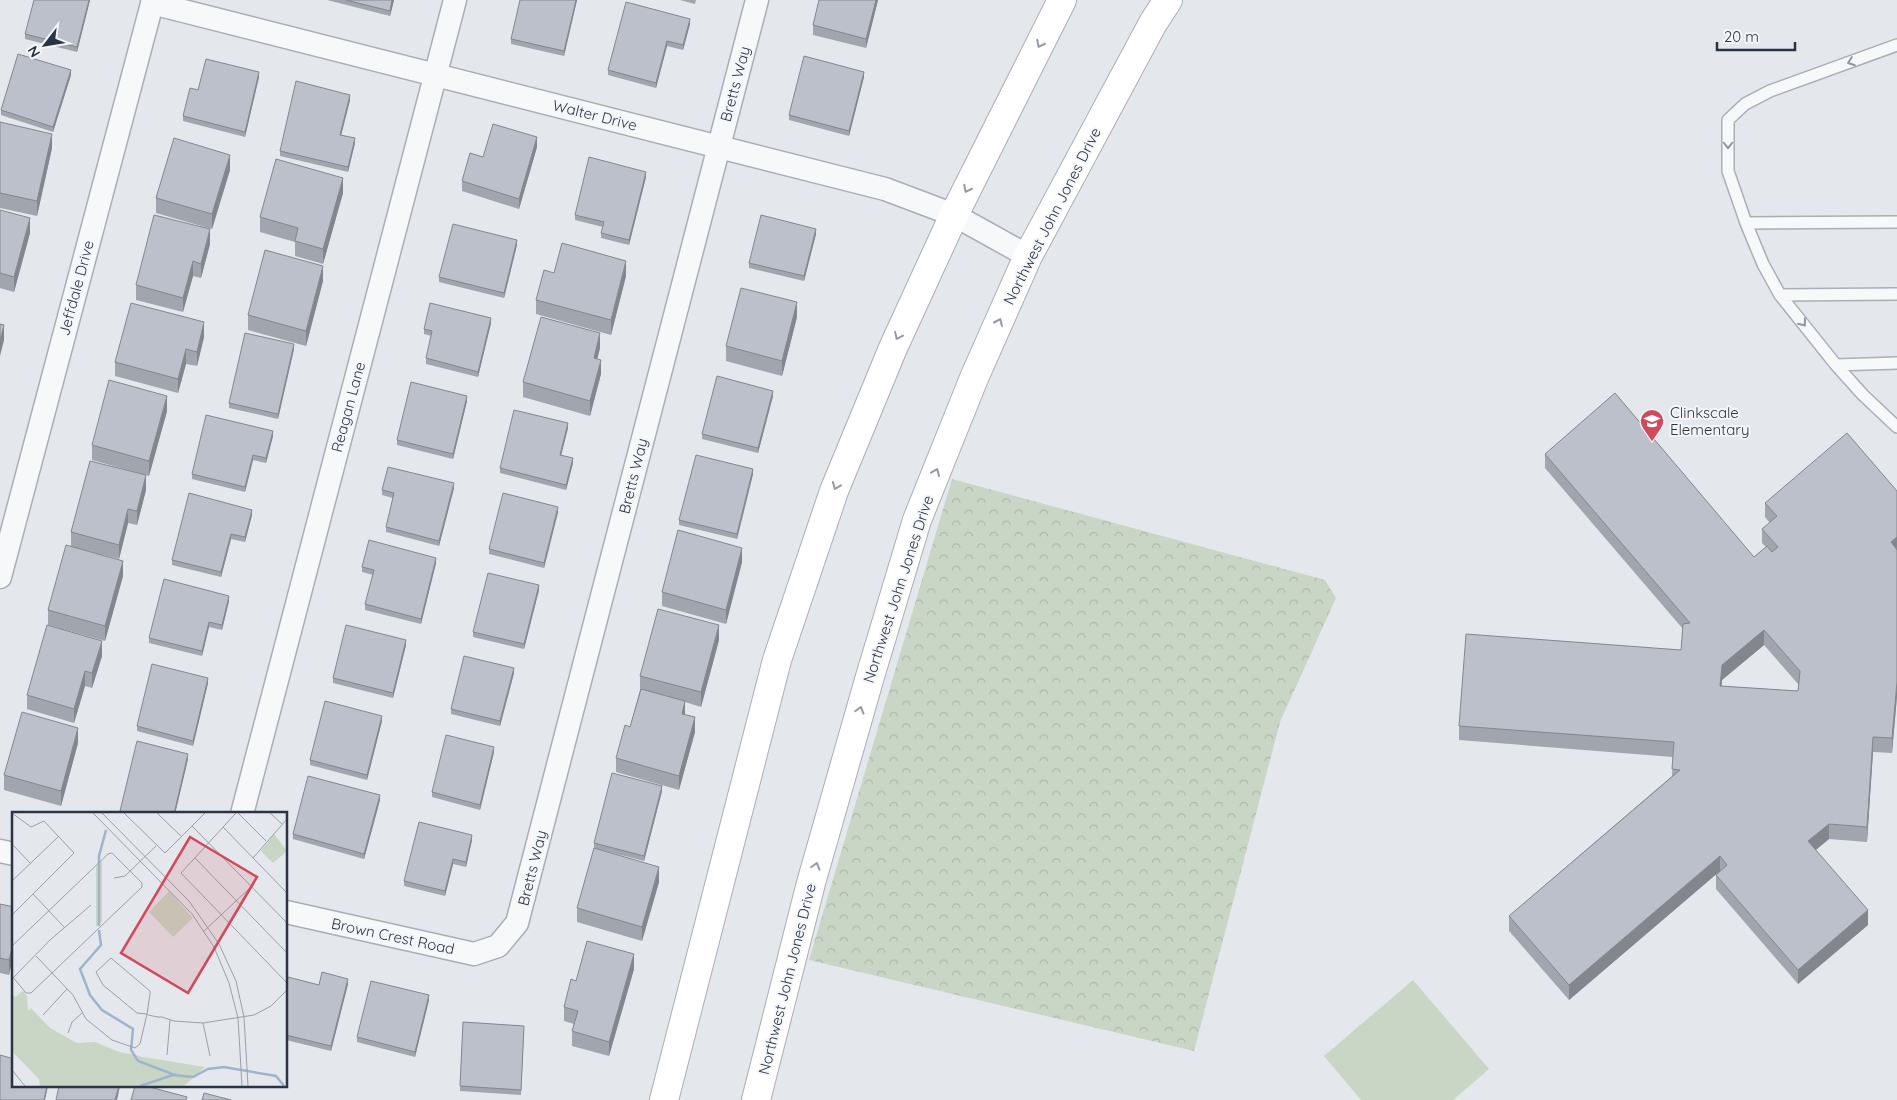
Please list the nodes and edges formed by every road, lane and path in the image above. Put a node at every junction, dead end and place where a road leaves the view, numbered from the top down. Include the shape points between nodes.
1 (455, 0) edge
2 (757, 0) edge
3 (1062, 0) edge
4 (1168, 0) edge
5 (152, 2) edge
6 (1897, 45) edge
7 (435, 75) junction
8 (718, 147) junction
9 (954, 215) junction
10 (1897, 222) edge
11 (1746, 223) junction
12 (1028, 256) junction
13 (1897, 294) edge
14 (1780, 295) junction
15 (1897, 363) edge
16 (1836, 366) junction
17 (1897, 427) edge
18 (0, 577) edge
19 (243, 812) edge
20 (288, 912) edge
21 (498, 946) joint
22 (664, 1100) edge
23 (756, 1100) edge

1 - 7 street, Reagan Lane
2 - 8 street, Bretts Way
3 -> 9 main road
4 - 12 main road, Northwest John Jones Drive
5 - 7 street, Walter Drive
5 - 18 street, Jeffdale Drive
6 -> 11 lane via 1770,91 1745,104 1728,120 1728,171
7 - 8 street, Walter Drive
7 - 19 street, Reagan Lane
8 - 9 street, Walter Drive via 885,189
8 - 21 street, Bretts Way via 517,923
9 - 12 street, Walter Drive
9 -> 22 main road via 893,348 834,491 777,660
10 - 11 lane
11 - 14 lane
23 -> 12 main road, Northwest John Jones Drive via 811,883 917,520
13 - 14 lane
14 -> 16 lane
15 - 16 lane
16 - 17 lane
20 - 21 street, Brown Crest Road via 474,954

